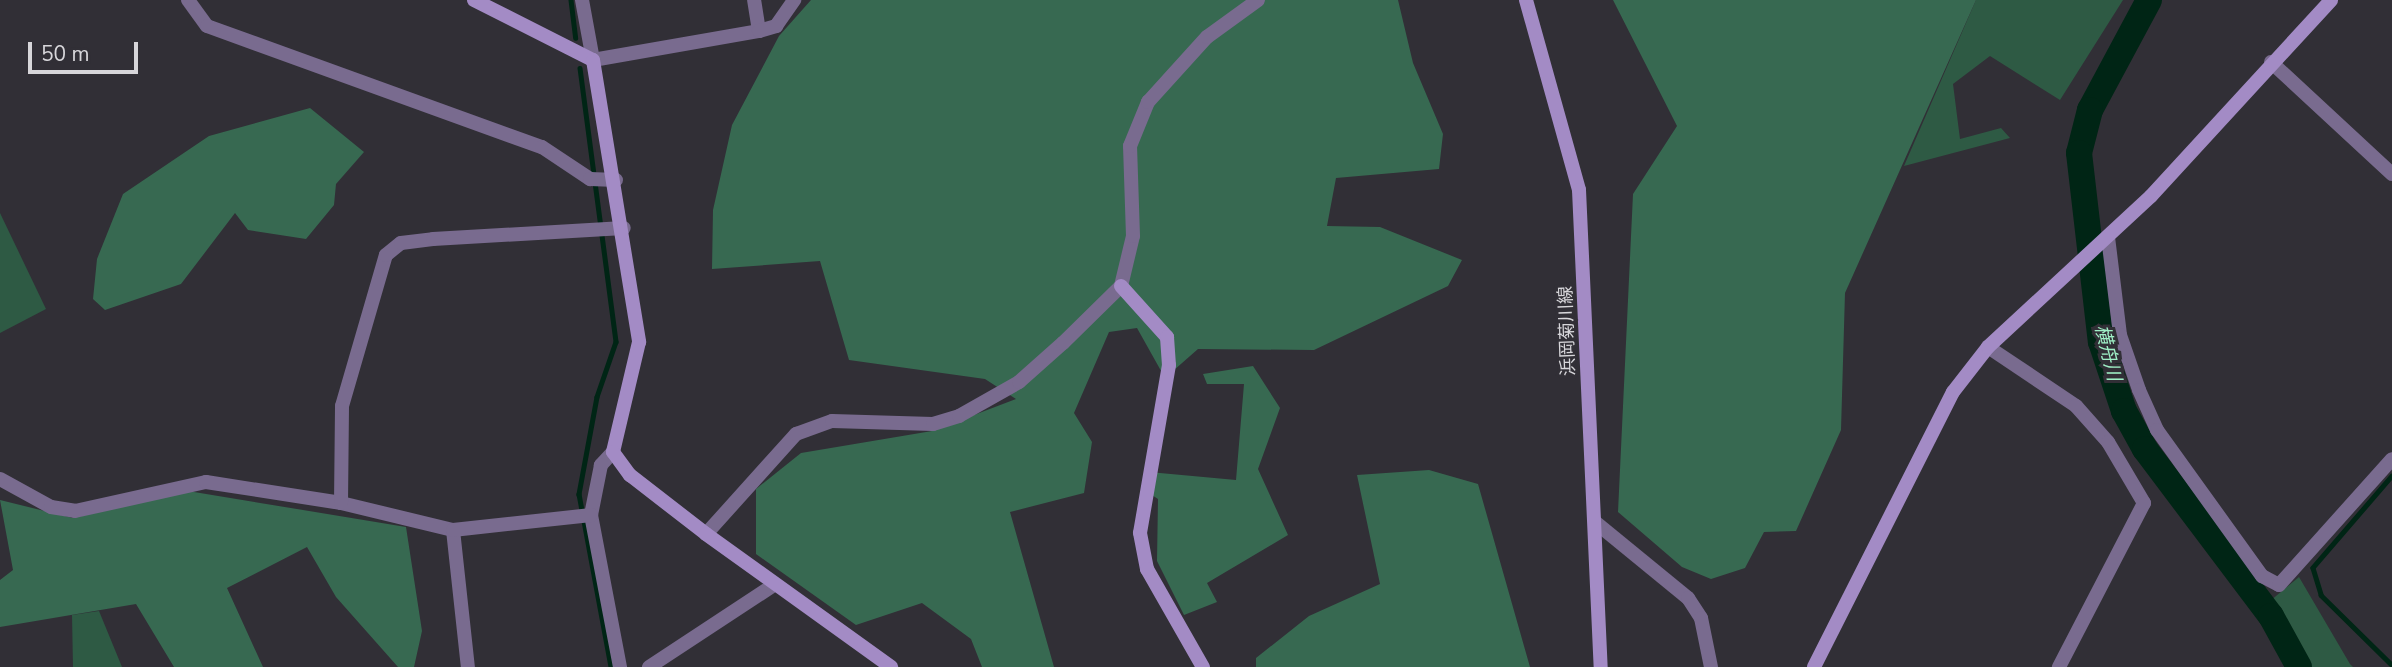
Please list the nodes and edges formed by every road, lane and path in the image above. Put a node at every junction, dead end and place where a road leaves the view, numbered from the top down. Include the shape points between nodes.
1 (188, 0) edge
2 (475, 0) edge
3 (582, 0) edge
4 (754, 0) edge
5 (794, 0) edge
6 (1258, 0) edge
7 (1526, 0) edge
8 (2330, 0) edge
9 (759, 31) junction
10 (593, 60) junction
11 (2271, 62) junction
12 (2392, 174) edge
13 (611, 180) junction
14 (620, 229) junction
15 (2108, 237) junction
16 (1122, 286) junction
17 (1988, 347) junction
18 (613, 452) junction
19 (2392, 458) edge
20 (0, 479) edge
21 (341, 503) junction
22 (583, 516) junction
23 (1595, 522) junction
24 (453, 530) junction
25 (706, 534) junction
26 (774, 585) junction
27 (468, 667) edge
28 (620, 667) edge
29 (649, 667) edge
30 (891, 667) edge
31 (1203, 667) edge
32 (1601, 667) edge
33 (1711, 667) edge
34 (1814, 667) edge
35 (2059, 667) edge

1 - 13 street via 206,26 542,147 590,179
2 - 10 street
3 - 10 street
4 - 9 street
5 - 9 street via 776,26
6 - 16 street via 1207,37 1159,84 1146,106 1130,146 1133,236
7 - 23 street, 浜岡菊川線 via 1578,190
8 - 11 street
9 - 10 street
10 - 13 street
11 - 12 street
11 - 15 street
13 - 14 street
14 - 18 street via 639,342
14 - 21 street via 433,239 401,243 386,255 342,407
15 - 17 street
15 - 19 street via 2120,335 2157,430 2263,576 2279,585
16 - 25 street via 1019,382 958,416 933,424 832,421 796,434
16 - 31 street via 1167,337 1169,365 1140,533 1147,569
17 - 34 street via 1924,441
17 - 35 street via 2076,406 2108,442 2144,503
18 - 22 street via 601,465
18 - 25 street via 630,475
20 - 21 street via 51,507 75,511 206,482
21 - 24 street
22 - 24 street
22 - 28 street
23 - 32 street, 浜岡菊川線
23 - 33 street via 1688,598 1701,618
24 - 27 street
25 - 26 street
26 - 29 street
26 - 30 street

